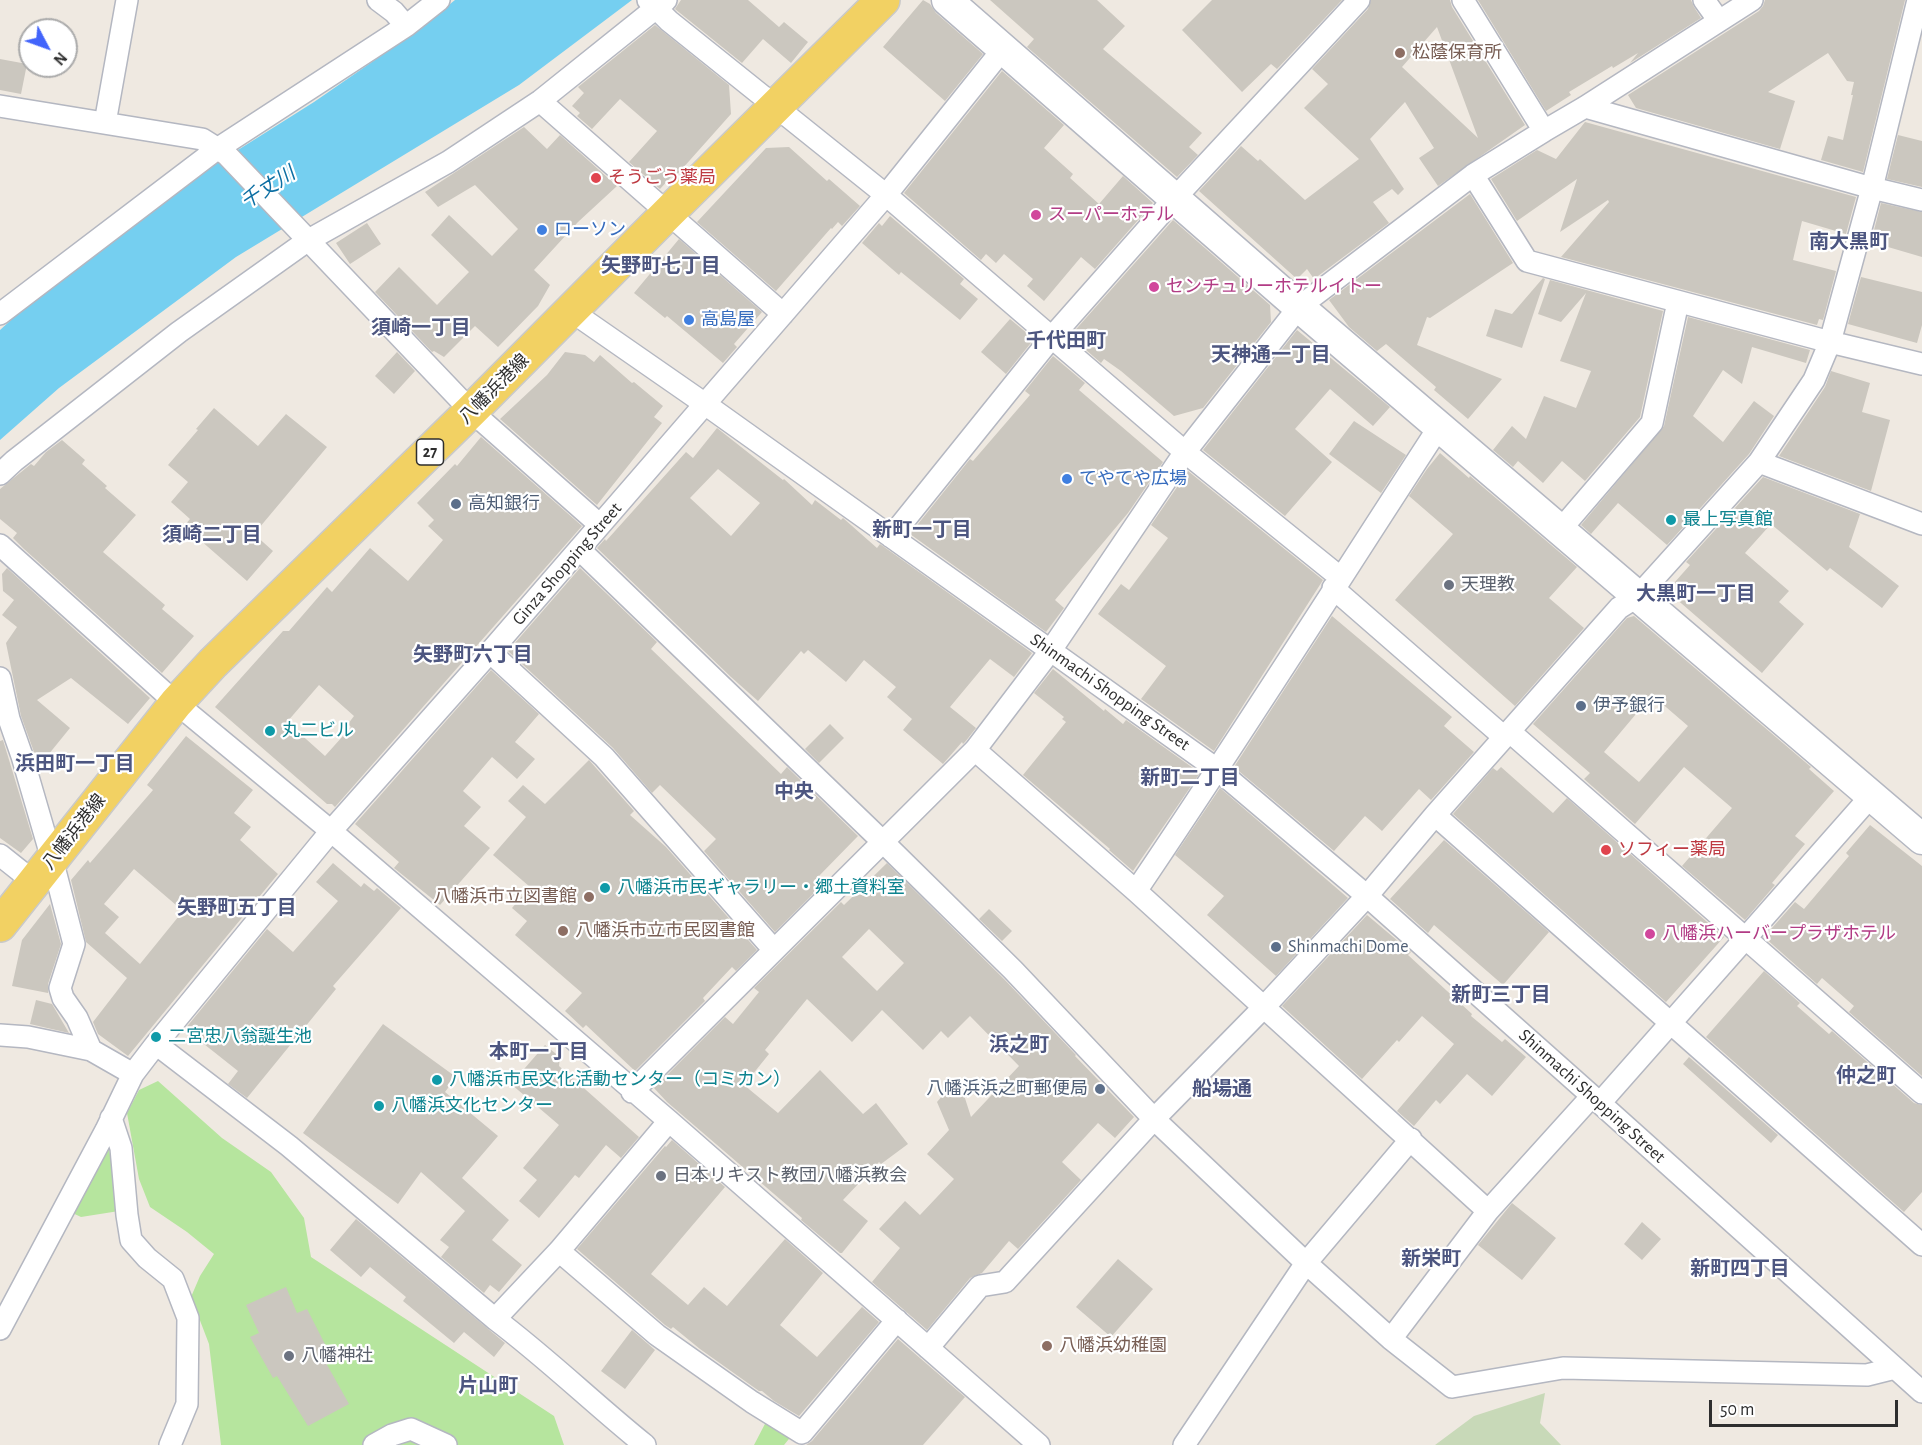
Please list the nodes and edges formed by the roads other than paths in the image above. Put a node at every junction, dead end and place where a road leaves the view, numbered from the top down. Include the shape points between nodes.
1 (127, 0) edge
2 (378, 0) edge
3 (883, 0) edge
4 (946, 0) edge
5 (1359, 0) edge
6 (1463, 0) edge
7 (1704, 0) edge
8 (1752, 0) edge
9 (1918, 0) edge
10 (436, 1) edge
11 (654, 2) edge
12 (1719, 21) junction
13 (406, 26) junction
14 (1916, 34) edge
15 (1003, 49) junction
16 (540, 101) junction
17 (0, 106) edge
18 (775, 107) junction
19 (1585, 107) junction
20 (105, 123) junction
21 (1544, 131) junction
22 (221, 151) junction
23 (1473, 175) junction
24 (1872, 188) junction
25 (886, 195) junction
26 (1174, 199) junction
27 (1922, 200) edge
28 (668, 213) junction
29 (304, 238) junction
30 (1678, 302) junction
31 (1299, 308) junction
32 (571, 311) junction
33 (0, 314) edge
34 (783, 314) junction
35 (1052, 337) junction
36 (1830, 342) junction
37 (1922, 364) edge
38 (705, 404) junction
39 (471, 411) junction
40 (1440, 427) junction
41 (1185, 452) junction
42 (1759, 462) junction
43 (0, 474) edge
44 (1922, 524) edge
45 (600, 525) junction
46 (1561, 530) junction
47 (891, 537) junction
48 (0, 545) edge
49 (579, 549) junction
50 (1337, 583) junction
51 (1638, 596) junction
52 (1051, 650) junction
53 (490, 652) junction
54 (0, 678) edge
55 (176, 703) junction
56 (1507, 734) junction
57 (975, 750) junction
58 (1218, 770) junction
59 (1871, 796) junction
60 (1435, 815) junction
61 (331, 831) junction
62 (1922, 839) edge
63 (882, 841) junction
64 (0, 855) edge
65 (43, 871) junction
66 (1136, 891) junction
67 (1366, 896) junction
68 (0, 925) edge
69 (1746, 938) junction
70 (774, 950) junction
71 (1264, 1007) junction
72 (1671, 1024) junction
73 (0, 1035) edge
74 (156, 1044) junction
75 (91, 1050) junction
76 (133, 1074) junction
77 (632, 1092) junction
78 (1922, 1093) edge
79 (1596, 1100) junction
80 (111, 1118) junction
81 (1154, 1119) junction
82 (669, 1121) junction
83 (1411, 1139) junction
84 (1488, 1211) junction
85 (1922, 1245) edge
86 (559, 1251) junction
87 (1306, 1263) junction
88 (495, 1319) junction
89 (897, 1320) junction
90 (0, 1329) edge
91 (1391, 1339) junction
92 (928, 1348) junction
93 (1895, 1368) junction
94 (1922, 1392) edge
95 (170, 1445) edge
96 (374, 1445) edge
97 (446, 1445) edge
98 (645, 1445) edge
99 (1039, 1445) edge
100 (1184, 1445) edge

1 - 20 street
2 - 13 street
3 - 18 main road, 八幡浜港線 / 27
4 - 15 street
5 - 26 street
6 - 21 street
7 - 12 street
8 - 12 street
9 - 14 street
10 - 13 street
11 - 16 street
11 - 18 street via 669,21
12 - 19 street
13 - 22 street
14 - 24 street
15 - 25 street, Ginza Shopping Street
15 - 26 street
16 - 28 street
16 - 29 street via 448,162
17 - 20 street
18 - 25 street
18 - 28 main road, 八幡浜港線 / 27
19 - 21 street
19 - 24 street
20 - 22 street via 202,139
21 - 23 street
22 - 29 street
22 - 33 street
23 - 30 street via 1527,261
23 - 31 street
24 - 27 street
24 - 36 street
25 - 34 street, Ginza Shopping Street
25 - 35 street
26 - 31 street
26 - 35 street
28 - 32 main road, 八幡浜港線 / 27
28 - 34 street
29 - 39 street
29 - 43 street
30 - 36 street
30 - 46 street via 1652,423
31 - 40 street
31 - 41 street
32 - 38 street, Shinmachi Shopping Street
32 - 39 main road, 八幡浜港線 / 27
34 - 38 street, Ginza Shopping Street
35 - 41 street
35 - 47 street
36 - 37 street
36 - 42 street via 1814,380
38 - 45 street, Ginza Shopping Street
38 - 47 street, Shinmachi Shopping Street
39 - 45 street
39 - 55 main road, 八幡浜港線 / 27
40 - 46 street
40 - 50 street
41 - 50 street
41 - 52 street
42 - 44 street
42 - 51 street
45 - 49 street, Ginza Shopping Street
46 - 51 street
47 - 52 street, Shinmachi Shopping Street
48 - 55 street
49 - 53 street, Ginza Shopping Street
49 - 63 street
50 - 56 street
50 - 58 street
51 - 56 street via 1618,608
51 - 59 street
52 - 57 street
52 - 58 street, Shinmachi Shopping Street
53 - 61 street, Ginza Shopping Street
53 - 70 street via 604,757
54 - 65 street via 22,756
55 - 61 street
55 - 65 main road, 八幡浜港線 / 27
56 - 60 street
56 - 69 street
57 - 63 street
57 - 66 street
58 - 66 street
58 - 67 street, Shinmachi Shopping Street
59 - 62 street
59 - 69 street
60 - 67 street
60 - 72 street
61 - 74 street, Ginza Shopping Street
61 - 77 street
63 - 70 street
63 - 81 street via 1013,970
64 - 65 street
65 - 68 main road, 八幡浜港線 / 27
65 - 75 street via 74,944 60,988
66 - 71 street
67 - 71 street
67 - 79 street, Shinmachi Shopping Street
69 - 72 street
69 - 78 street
70 - 77 street
71 - 81 street
71 - 83 street
72 - 79 street
72 - 85 street
73 - 75 street
74 - 76 street, Ginza Shopping Street
74 - 88 street via 289,1146
75 - 76 street
76 - 80 street, Ginza Shopping Street
77 - 82 street
79 - 84 street
79 - 93 street, Shinmachi Shopping Street
80 - 90 street, Ginza Shopping Street
80 - 95 street via 121,1148 131,1240 173,1279 188,1318 187,1404
81 - 87 street
81 - 92 street via 1005,1282 980,1286
82 - 86 street
82 - 89 street
83 - 84 street
83 - 87 street
84 - 91 street
86 - 88 street
86 - 89 street via 657,1335 802,1433
87 - 91 street
87 - 100 street
88 - 98 street
89 - 92 street
91 - 93 street via 1452,1387 1563,1368 1867,1375
92 - 99 street
93 - 94 street, Shinmachi Shopping Street
96 - 97 street via 411,1429

